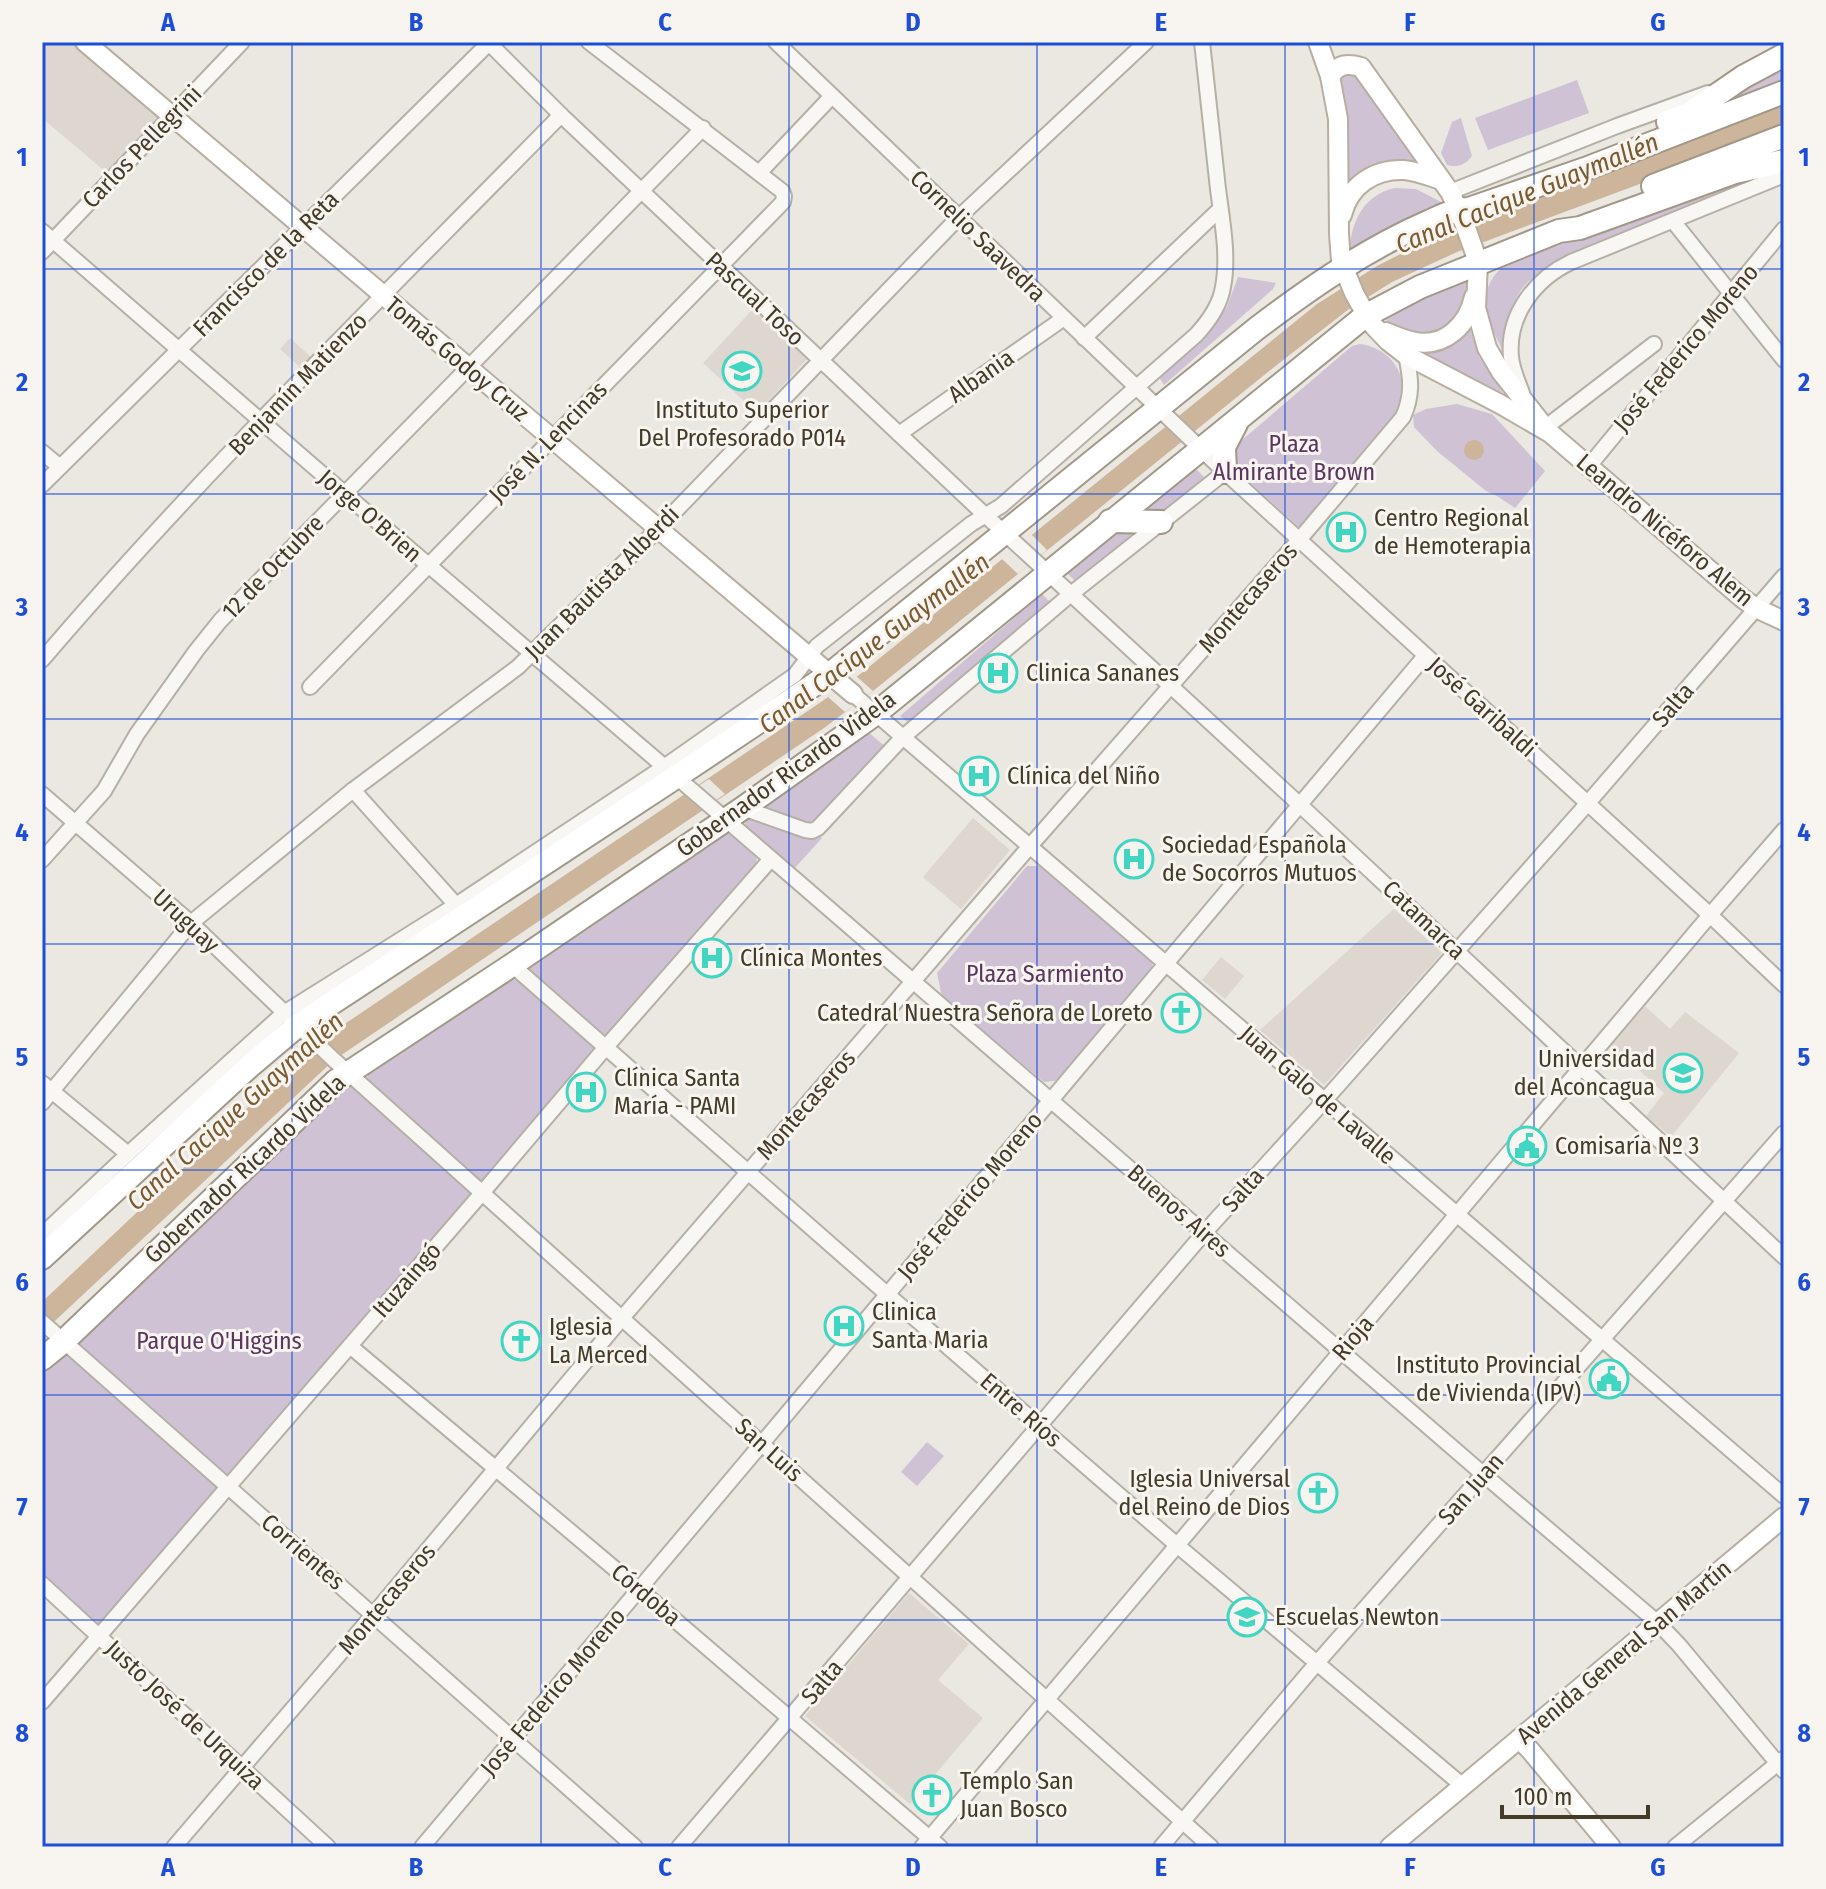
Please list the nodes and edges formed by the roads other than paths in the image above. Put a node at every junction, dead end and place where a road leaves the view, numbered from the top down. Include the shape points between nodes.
1 (85, 42) edge
2 (242, 42) edge
3 (489, 42) edge
4 (589, 42) edge
5 (776, 42) edge
6 (1146, 42) edge
7 (1202, 42) edge
8 (1318, 42) edge
9 (1784, 55) edge
10 (1330, 76) junction
11 (1784, 92) edge
12 (832, 96) junction
13 (173, 115) junction
14 (561, 115) junction
15 (703, 128) junction
16 (1784, 136) edge
17 (1784, 161) edge
18 (759, 173) junction
19 (1784, 175) edge
20 (641, 191) junction
21 (1220, 209) junction
22 (959, 217) junction
23 (1462, 221) junction
24 (1673, 221) junction
25 (303, 228) junction
26 (1784, 229) edge
27 (1559, 231) junction
28 (1339, 234) junction
29 (47, 236) edge
30 (42, 252) edge
31 (720, 266) junction
32 (1477, 286) junction
33 (1732, 294) junction
34 (383, 297) junction
35 (1358, 298) junction
36 (1064, 318) junction
37 (1084, 338) junction
38 (1654, 344) dead end
39 (179, 349) junction
40 (1406, 355) junction
41 (821, 360) junction
42 (1784, 360) edge
43 (468, 368) junction
44 (1136, 388) junction
45 (1525, 401) junction
46 (1243, 415) junction
47 (261, 421) junction
48 (1179, 429) junction
49 (1548, 430) junction
50 (899, 434) junction
51 (552, 439) junction
52 (42, 452) edge
53 (1589, 466) junction
54 (60, 467) junction
55 (1225, 472) junction
56 (42, 485) edge
57 (344, 493) junction
58 (985, 515) junction
59 (1110, 521) junction
60 (1161, 522) junction
61 (659, 528) junction
62 (1299, 540) junction
63 (1026, 553) junction
64 (428, 565) junction
65 (1784, 576) edge
66 (1071, 594) junction
67 (1756, 608) junction
68 (1784, 621) edge
69 (532, 654) junction
70 (809, 656) junction
71 (1425, 656) junction
72 (42, 660) edge
73 (1171, 685) junction
74 (310, 687) dead end
75 (852, 693) junction
76 (903, 737) junction
77 (353, 790) junction
78 (42, 794) edge
79 (701, 795) junction
80 (1587, 804) junction
81 (1300, 805) junction
82 (76, 822) junction
83 (1784, 830) edge
84 (1030, 846) junction
85 (771, 859) junction
86 (42, 860) edge
87 (456, 905) junction
88 (1710, 915) junction
89 (191, 923) junction
90 (1457, 950) junction
91 (1166, 963) junction
92 (512, 965) junction
93 (914, 981) junction
94 (1784, 985) edge
95 (290, 1020) junction
96 (606, 1047) junction
97 (332, 1057) junction
98 (1582, 1068) junction
99 (45, 1092) edge
100 (1051, 1100) junction
101 (1325, 1100) junction
102 (1784, 1133) edge
103 (128, 1154) junction
104 (748, 1172) junction
105 (482, 1193) junction
106 (1725, 1202) junction
107 (1457, 1215) junction
108 (1204, 1233) junction
109 (42, 1235) edge
110 (1784, 1257) edge
111 (42, 1258) edge
112 (888, 1295) junction
113 (622, 1318) junction
114 (51, 1331) edge
115 (1603, 1340) junction
116 (350, 1346) junction
117 (1341, 1352) junction
118 (42, 1359) edge
119 (1039, 1426) junction
120 (762, 1444) junction
121 (496, 1469) junction
122 (1483, 1474) junction
123 (228, 1486) junction
124 (1784, 1496) edge
125 (1784, 1517) edge
126 (1178, 1546) junction
127 (911, 1577) junction
128 (42, 1584) edge
129 (640, 1590) junction
130 (373, 1615) junction
131 (1658, 1623) junction
132 (99, 1635) junction
133 (1316, 1664) junction
134 (1047, 1700) junction
135 (42, 1702) edge
136 (790, 1719) junction
137 (513, 1739) junction
138 (1519, 1739) junction
139 (1782, 1764) edge
140 (242, 1767) junction
141 (1463, 1786) junction
142 (1182, 1821) junction
143 (930, 1844) edge
144 (174, 1847) edge
145 (328, 1847) edge
146 (422, 1847) edge
147 (635, 1847) edge
148 (679, 1847) edge
149 (1161, 1847) edge
150 (1211, 1847) edge
151 (1390, 1847) edge
152 (1611, 1847) edge
153 (1675, 1847) edge

1 - 13 main road, Tomás Godoy Cruz
2 - 13 street, Carlos Pellegrini
3 - 14 street, Pascual Toso
3 - 25 street, Francisco de la Reta
4 - 15 street
5 - 12 street, Cornelio Saavedra
6 - 22 street, Juan Bautista Alberdi
7 - 21 street
8 - 10 main road
9 - 23 highway, Gobernador Ricardo Videla via 1689,114 1465,199
10 - 23 main road via 1343,65 1361,67
10 - 28 main road via 1338,119
11 - 23 highway, Gobernador Ricardo Videla via 1469,209
12 - 18 street
12 - 22 street, Cornelio Saavedra
13 - 25 main road, Tomás Godoy Cruz
13 - 29 street, Carlos Pellegrini
14 - 20 street, Pascual Toso
14 - 34 street, Benjamín Matienzo
15 - 18 street
15 - 20 street, 12 de Octubre
16 - 27 highway, Gobernador Ricardo Videla via 1574,218
17 - 27 highway, Gobernador Ricardo Videla via 1735,172
18 - 31 street, José N. Lencinas via 782,191 783,202
19 - 24 street
20 - 31 street, Pascual Toso
20 - 43 street, 12 de Octubre
21 - 37 street
21 - 44 street via 1224,272 1217,306 1196,335
22 - 36 street, Cornelio Saavedra
22 - 41 street, Juan Bautista Alberdi
23 - 27 highway, Gobernador Ricardo Videla
23 - 28 main road via 1438,191 1406,181 1387,182 1363,196
23 - 32 main road, Leandro Nicéforo Alem
23 - 35 highway, Gobernador Ricardo Videla via 1410,230
23 - 35 highway, Gobernador Ricardo Videla via 1420,287
24 - 33 street
24 - 45 street, Leandro Nicéforo Alem via 1571,262 1530,293 1511,344 1511,361
25 - 34 main road, Tomás Godoy Cruz
25 - 39 street, Francisco de la Reta
26 - 33 street, José Federico Moreno
28 - 35 main road
29 - 30 street, Carlos Pellegrini
29 - 39 street, Jorge O'Brien
31 - 41 street, Pascual Toso
31 - 51 street, José N. Lencinas
32 - 35 main road via 1467,317 1439,340 1415,342
32 - 45 main road, Leandro Nicéforo Alem via 1478,320 1487,348
33 - 42 street
33 - 53 street, José Federico Moreno
34 - 43 main road, Tomás Godoy Cruz
34 - 47 street, Benjamín Matienzo
35 - 40 main road, Leandro Nicéforo Alem
35 - 46 highway, Gobernador Ricardo Videla
35 - 48 highway, Gobernador Ricardo Videla via 1325,278 1268,320
36 - 37 street, Cornelio Saavedra
36 - 50 street, Albania
37 - 44 street, Cornelio Saavedra
38 - 49 street
39 - 47 street, Jorge O'Brien
39 - 54 street, Francisco de la Reta
40 - 49 main road, Leandro Nicéforo Alem
40 - 62 street, Montecaseros via 1412,385 1403,417
41 - 50 street, Pascual Toso
41 - 61 street, Juan Bautista Alberdi
43 - 51 main road, Tomás Godoy Cruz
43 - 57 street, 12 de Octubre
44 - 48 street, Cornelio Saavedra
44 - 58 street
45 - 49 main road, Leandro Nicéforo Alem
46 - 48 highway, Gobernador Ricardo Videla
46 - 55 highway via 1224,447
47 - 57 street, Jorge O'Brien
47 - 72 street, Benjamín Matienzo
48 - 55 street, José Garibaldi
48 - 59 highway, Gobernador Ricardo Videla
48 - 63 highway, Gobernador Ricardo Videla
49 - 53 main road, Leandro Nicéforo Alem
50 - 58 street, Pascual Toso
51 - 61 main road, Tomás Godoy Cruz
51 - 64 street, José N. Lencinas
52 - 54 street
53 - 67 main road, Leandro Nicéforo Alem
54 - 56 street, Francisco de la Reta
55 - 60 street
55 - 62 street, José Garibaldi
57 - 64 street, Jorge O'Brien
57 - 82 street, 12 de Octubre via 220,621 137,734 104,791
58 - 63 street, Pascual Toso
58 - 70 street
59 - 60 highway
59 - 63 highway, Gobernador Ricardo Videla
60 - 66 street
61 - 69 street, Juan Bautista Alberdi
61 - 70 main road, Tomás Godoy Cruz
62 - 71 street, José Garibaldi
62 - 73 street, Montecaseros
63 - 66 street, Catamarca
63 - 75 highway, Gobernador Ricardo Videla
63 - 75 highway, Gobernador Ricardo Videla
64 - 69 street, Jorge O'Brien
64 - 74 street, José N. Lencinas
65 - 67 street, Salta
66 - 73 street, Catamarca
66 - 76 street
67 - 68 main road, Leandro Nicéforo Alem
67 - 80 street, Salta
69 - 77 street, Juan Bautista Alberdi
69 - 79 street, Jorge O'Brien
70 - 75 main road, Tomás Godoy Cruz
70 - 79 street
71 - 80 street, José Garibaldi
71 - 81 street, José Federico Moreno
73 - 81 street, Catamarca
73 - 84 street, Montecaseros
75 - 76 street, Juan Galo de Lavalle
75 - 79 highway, Gobernador Ricardo Videla
75 - 79 highway, Gobernador Ricardo Videla
76 - 79 street via 815,830
76 - 84 street, Juan Galo de Lavalle
77 - 87 street
77 - 89 street, Juan Bautista Alberdi
78 - 82 street, Uruguay
79 - 85 street, Buenos Aires
79 - 87 street
79 - 92 highway, Gobernador Ricardo Videla
79 - 95 highway, Gobernador Ricardo Videla
80 - 88 street, José Garibaldi
80 - 90 street, Salta
81 - 90 street, Catamarca
81 - 91 street, José Federico Moreno
82 - 86 street, 12 de Octubre
82 - 89 street, Uruguay
83 - 88 street, Rioja
84 - 91 street, Juan Galo de Lavalle
84 - 93 street, Montecaseros
85 - 93 street, Buenos Aires
85 - 96 street, Ituzaingó
87 - 95 street
88 - 94 street, José Garibaldi
88 - 98 street, Rioja
89 - 95 street, Uruguay
89 - 99 street, Juan Bautista Alberdi
90 - 98 street, Catamarca
90 - 101 street, Salta
91 - 100 street, José Federico Moreno
91 - 101 street, Juan Galo de Lavalle
92 - 96 street, Entre Ríos
92 - 97 highway, Gobernador Ricardo Videla
93 - 100 street, Buenos Aires
93 - 104 street, Montecaseros
95 - 97 street, Uruguay
95 - 103 street
95 - 111 highway, Gobernador Ricardo Videla via 263,1054
96 - 104 street, Entre Ríos
96 - 105 street, Ituzaingó
97 - 105 street, San Luis
97 - 114 highway, Gobernador Ricardo Videla via 324,1091
98 - 106 street, Catamarca
98 - 107 street, Rioja
99 - 103 street
100 - 108 street, Buenos Aires
100 - 112 street, José Federico Moreno
101 - 107 street, Juan Galo de Lavalle
101 - 108 street, Salta
102 - 106 street, San Juan
103 - 109 street
104 - 112 street, Entre Ríos
104 - 113 street, Montecaseros
105 - 113 street, San Luis
105 - 116 street, Ituzaingó
106 - 110 street, Catamarca
106 - 115 street, San Juan
107 - 115 street, Juan Galo de Lavalle
107 - 117 street, Rioja
108 - 117 street, Buenos Aires
108 - 119 street, Salta
112 - 119 street, Entre Ríos
112 - 120 street, José Federico Moreno
113 - 120 street, San Luis
113 - 121 street, Montecaseros
114 - 118 highway, Gobernador Ricardo Videla
114 - 123 street, Corrientes
115 - 122 street, San Juan
115 - 124 street, Juan Galo de Lavalle
116 - 121 street, Córdoba
116 - 123 street, Ituzaingó
117 - 122 street, Buenos Aires
117 - 126 street, Rioja
119 - 126 street, Entre Ríos
119 - 127 street, Salta
120 - 127 street, San Luis
120 - 129 street, José Federico Moreno
121 - 129 street, Córdoba
121 - 130 street, Montecaseros
122 - 131 street, Buenos Aires
122 - 133 street, San Juan
123 - 130 street, Corrientes
123 - 132 street, Ituzaingó
125 - 131 main road, Avenida General San Martín
126 - 133 street, Entre Ríos
126 - 134 street, Rioja
127 - 134 street, San Luis
127 - 136 street, Salta
128 - 132 street, Justo José de Urquiza
129 - 136 street, Córdoba
129 - 137 street, José Federico Moreno
130 - 137 street, Corrientes
130 - 140 street, Montecaseros
131 - 138 main road, Avenida General San Martín
131 - 139 street, Buenos Aires
132 - 135 street, Ituzaingó
132 - 140 street, Justo José de Urquiza
133 - 141 street, Entre Ríos
133 - 142 street, San Juan
134 - 142 street, San Luis
134 - 143 street, Rioja
136 - 143 street, Córdoba
136 - 148 street, Salta
137 - 146 street, José Federico Moreno
137 - 147 street, Corrientes
138 - 141 main road, Avenida General San Martín
138 - 152 main road
139 - 153 street
140 - 144 street, Montecaseros
140 - 145 street, Justo José de Urquiza
141 - 151 main road, Avenida General San Martín
142 - 149 street, San Juan
142 - 150 street, San Luis

